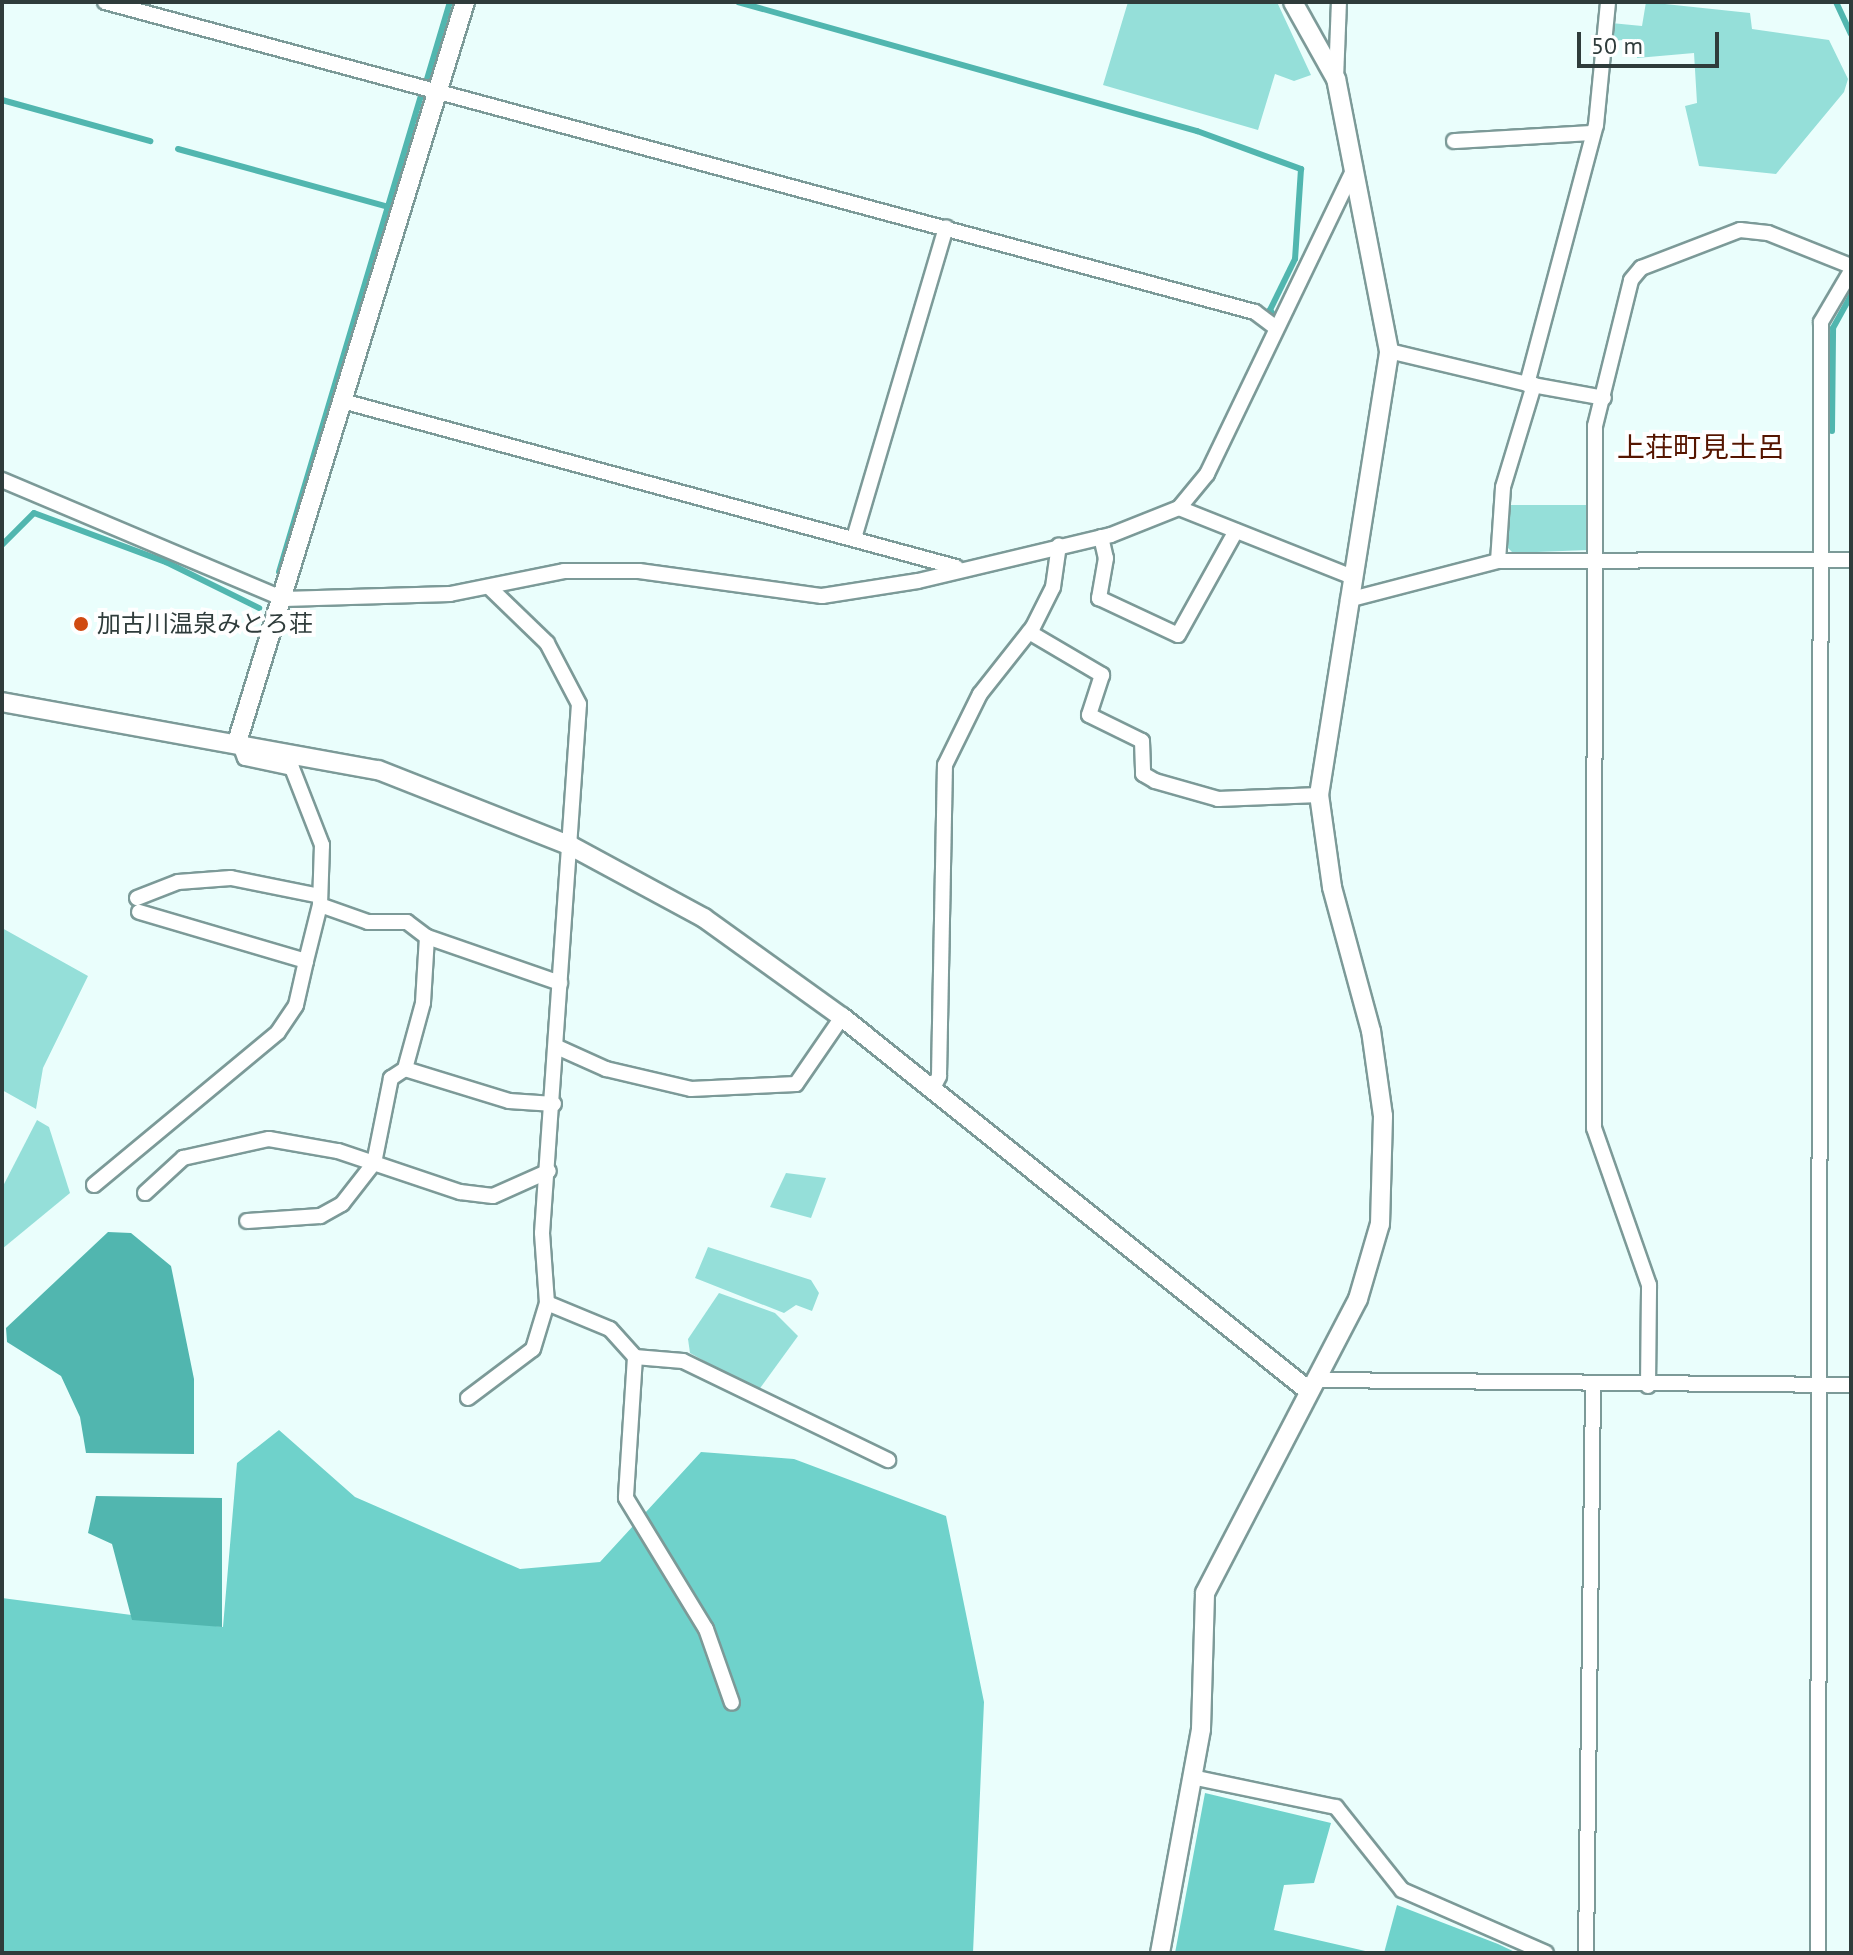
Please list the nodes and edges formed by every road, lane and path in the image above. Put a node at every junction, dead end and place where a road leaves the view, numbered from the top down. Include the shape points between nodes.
1 (105, 2) edge
2 (465, 2) edge
3 (1293, 2) edge
4 (1339, 2) edge
5 (1608, 2) edge
6 (1336, 79) junction
7 (440, 89) junction
8 (1593, 133) junction
9 (1454, 141) dead end
10 (1358, 162) junction
11 (946, 227) junction
12 (1851, 268) edge
13 (1276, 328) junction
14 (1389, 351) junction
15 (1530, 384) junction
16 (1604, 398) junction
17 (346, 402) junction
18 (2, 480) edge
19 (1179, 508) junction
20 (1236, 531) junction
21 (1101, 537) junction
22 (854, 538) junction
23 (1059, 545) junction
24 (1596, 559) junction
25 (1825, 560) junction
26 (1851, 560) edge
27 (1498, 561) junction
28 (963, 568) junction
29 (1350, 576) junction
30 (490, 588) junction
31 (284, 599) junction
32 (1348, 600) junction
33 (1029, 632) junction
34 (2, 702) edge
35 (238, 739) junction
36 (1319, 795) junction
37 (571, 846) junction
38 (317, 900) junction
39 (427, 937) junction
40 (306, 961) junction
41 (560, 983) junction
42 (842, 1017) junction
43 (557, 1047) junction
44 (405, 1069) junction
45 (932, 1090) junction
46 (554, 1104) junction
47 (374, 1163) junction
48 (549, 1171) junction
49 (94, 1185) dead end
50 (145, 1193) dead end
51 (247, 1221) dead end
52 (547, 1303) junction
53 (635, 1357) junction
54 (1825, 1385) junction
55 (1851, 1385) edge
56 (1312, 1386) junction
57 (1593, 1386) junction
58 (1648, 1386) junction
59 (468, 1398) dead end
60 (888, 1460) dead end
61 (732, 1703) dead end
62 (1192, 1777) junction
63 (1160, 1953) edge
64 (1546, 1953) edge
65 (1586, 1953) edge
66 (1818, 1953) edge

1 - 7 street
2 - 7 street
3 - 6 street
4 - 6 street
5 - 8 street
6 - 10 street
7 - 11 street
7 - 17 street
8 - 9 street
8 - 15 street
10 - 13 street
10 - 14 street
11 - 13 street via 1255,312
11 - 22 street
12 - 16 street via 1768,233 1740,230 1641,268 1631,280
12 - 25 street via 1821,322
13 - 19 street via 1207,474
14 - 15 street
14 - 29 street
15 - 16 street
15 - 27 street via 1503,487
16 - 24 street via 1595,426
17 - 22 street
17 - 31 street
18 - 31 street
19 - 20 street
19 - 21 street
20 - 21 street via 1178,635 1099,598 1106,558
20 - 29 street
21 - 23 street
22 - 28 street
23 - 28 street
23 - 33 street via 1053,587
24 - 25 street
24 - 27 street
24 - 58 street via 1594,1128 1649,1285
25 - 26 street
25 - 54 street
27 - 32 street
28 - 30 street via 822,596 639,571 564,571
29 - 32 street
30 - 31 street
30 - 37 street via 547,643 579,704
31 - 35 street
32 - 36 street
33 - 36 street via 1102,675 1089,715 1142,741 1143,774 1155,781 1218,799
33 - 45 street via 980,694 945,765 939,1076
34 - 35 street
35 - 37 street via 378,770
35 - 38 street via 245,758 292,768 322,845
36 - 56 street via 1383,1116 1372,1266
37 - 41 street
37 - 42 street via 704,918
38 - 39 street via 368,922 407,922
38 - 40 street
38 - 40 street via 231,878 178,882 138,905
39 - 41 street
39 - 44 street via 423,1003
40 - 49 street via 296,1005 278,1032
41 - 43 street
42 - 43 street via 796,1084 691,1089 606,1069
42 - 45 street
43 - 46 street
44 - 46 street via 509,1101
44 - 47 street via 391,1078
45 - 56 street
46 - 48 street
47 - 48 street via 425,1185 493,1196
47 - 50 street via 299,1142 249,1142 183,1158
47 - 51 street via 342,1204 320,1216
48 - 52 street via 540,1281
52 - 53 street via 610,1329
52 - 59 street via 533,1349
53 - 60 street via 683,1361
53 - 61 street via 626,1498 706,1629
54 - 55 street
54 - 58 street
54 - 66 street
56 - 57 street
56 - 62 street via 1205,1593 1201,1729
57 - 58 street
57 - 65 street
62 - 63 street
62 - 64 street via 1336,1807 1402,1890

